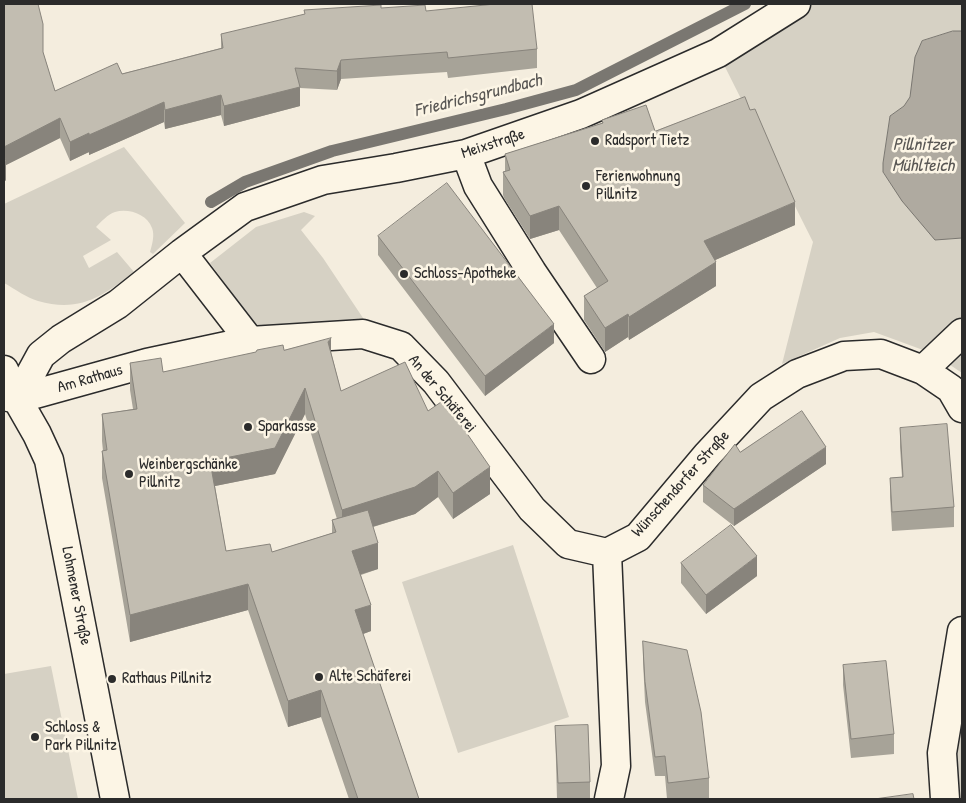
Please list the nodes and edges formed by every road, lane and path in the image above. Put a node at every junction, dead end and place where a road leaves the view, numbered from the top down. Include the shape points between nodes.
1 (796, 4) edge
2 (466, 154) junction
3 (182, 253) junction
4 (962, 333) edge
5 (250, 341) junction
6 (591, 360) dead end
7 (4, 370) edge
8 (923, 370) junction
9 (11, 397) edge
10 (962, 408) edge
11 (607, 554) junction
12 (962, 631) edge
13 (116, 799) edge
14 (609, 799) edge
15 (945, 799) edge

1 - 2 street, Meixstraße via 718,53 581,114
2 - 3 street, Meixstraße via 323,180 245,207
2 - 6 street via 478,186
3 - 5 street
3 - 9 street, Am Rathaus via 118,304 41,355
4 - 8 street
5 - 9 street, Am Rathaus
5 - 11 street, An der Schäferei via 363,334 401,346 436,382 532,509 568,544
7 - 9 street
8 - 10 street, Wünschendorfer Straße via 951,389
8 - 11 street, Wünschendorfer Straße via 882,354 844,356 797,374 761,397 638,537
9 - 13 street, Lohmener Straße via 37,434 49,460
11 - 14 street via 616,766
12 - 15 street via 942,752

